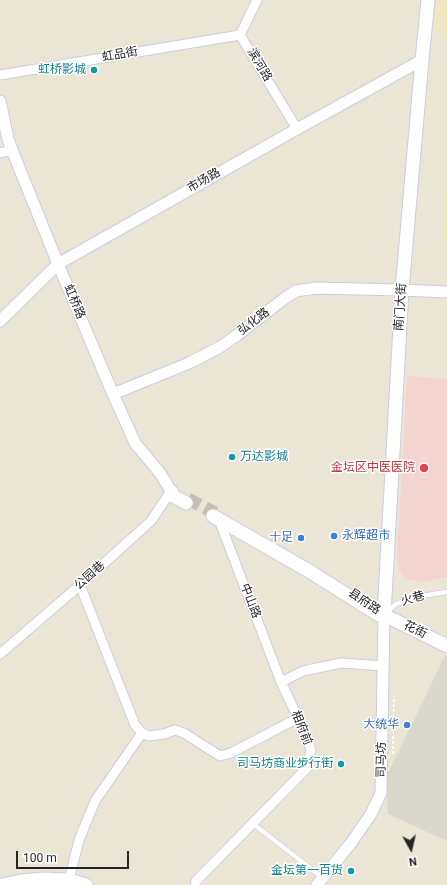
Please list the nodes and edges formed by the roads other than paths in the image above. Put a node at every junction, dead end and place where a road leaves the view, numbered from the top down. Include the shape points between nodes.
1 (256, 0) edge
2 (428, 0) edge
3 (240, 35) junction
4 (422, 60) junction
5 (0, 75) edge
6 (0, 102) edge
7 (297, 129) junction
8 (12, 150) junction
9 (0, 153) edge
10 (58, 264) junction
11 (402, 290) junction
12 (447, 292) edge
13 (0, 321) edge
14 (114, 394) junction
15 (171, 491) junction
16 (187, 501) tunnel mouth
17 (216, 516) joint
18 (80, 586) junction
19 (447, 592) edge
20 (384, 615) junction
21 (447, 646) edge
22 (0, 654) edge
23 (383, 666) junction
24 (281, 682) junction
25 (298, 718) junction
26 (142, 733) junction
27 (252, 823) junction
28 (69, 880) junction
29 (320, 881) edge
30 (2, 885) edge
31 (86, 885) edge
32 (195, 885) edge

1 - 3 street, 滨河路
2 - 4 main road, 南门大街
3 - 5 street, 虹品街
3 - 7 street, 滨河路
4 - 7 street, 市场路
4 - 11 main road, 南门大街
6 - 8 street, 虹桥路
7 - 10 street, 市场路
8 - 9 street
8 - 10 street, 虹桥路
10 - 13 street, 市场路
10 - 14 street, 虹桥路
11 - 12 street, 弘化路
11 - 14 street, 弘化路 via 316,288 296,291 220,346 189,363
11 - 20 main road, 南门大街
14 - 15 street, 虹桥路 via 136,444
15 - 16 main road
15 - 18 street, 公园巷 via 151,521
17 - 20 main road, 县府路 via 310,566
17 - 24 street, 中山路
18 - 22 street, 公园巷
18 - 26 street via 135,725
19 - 20 lane, 火巷 via 421,596 396,604
20 - 21 main road, 花街
20 - 23 street, 司马坊
23 - 24 street via 341,663 303,671
23 - 29 street, 司马坊 via 381,793 371,814 351,843
24 - 25 street, 相府前
25 - 26 street via 231,753 220,756 175,730 149,736
25 - 27 street, 相府前 via 311,750 307,768
26 - 28 street via 95,801 79,840
27 - 29 lane
27 - 32 street, 相府前
28 - 30 main road via 44,879
28 - 31 main road

